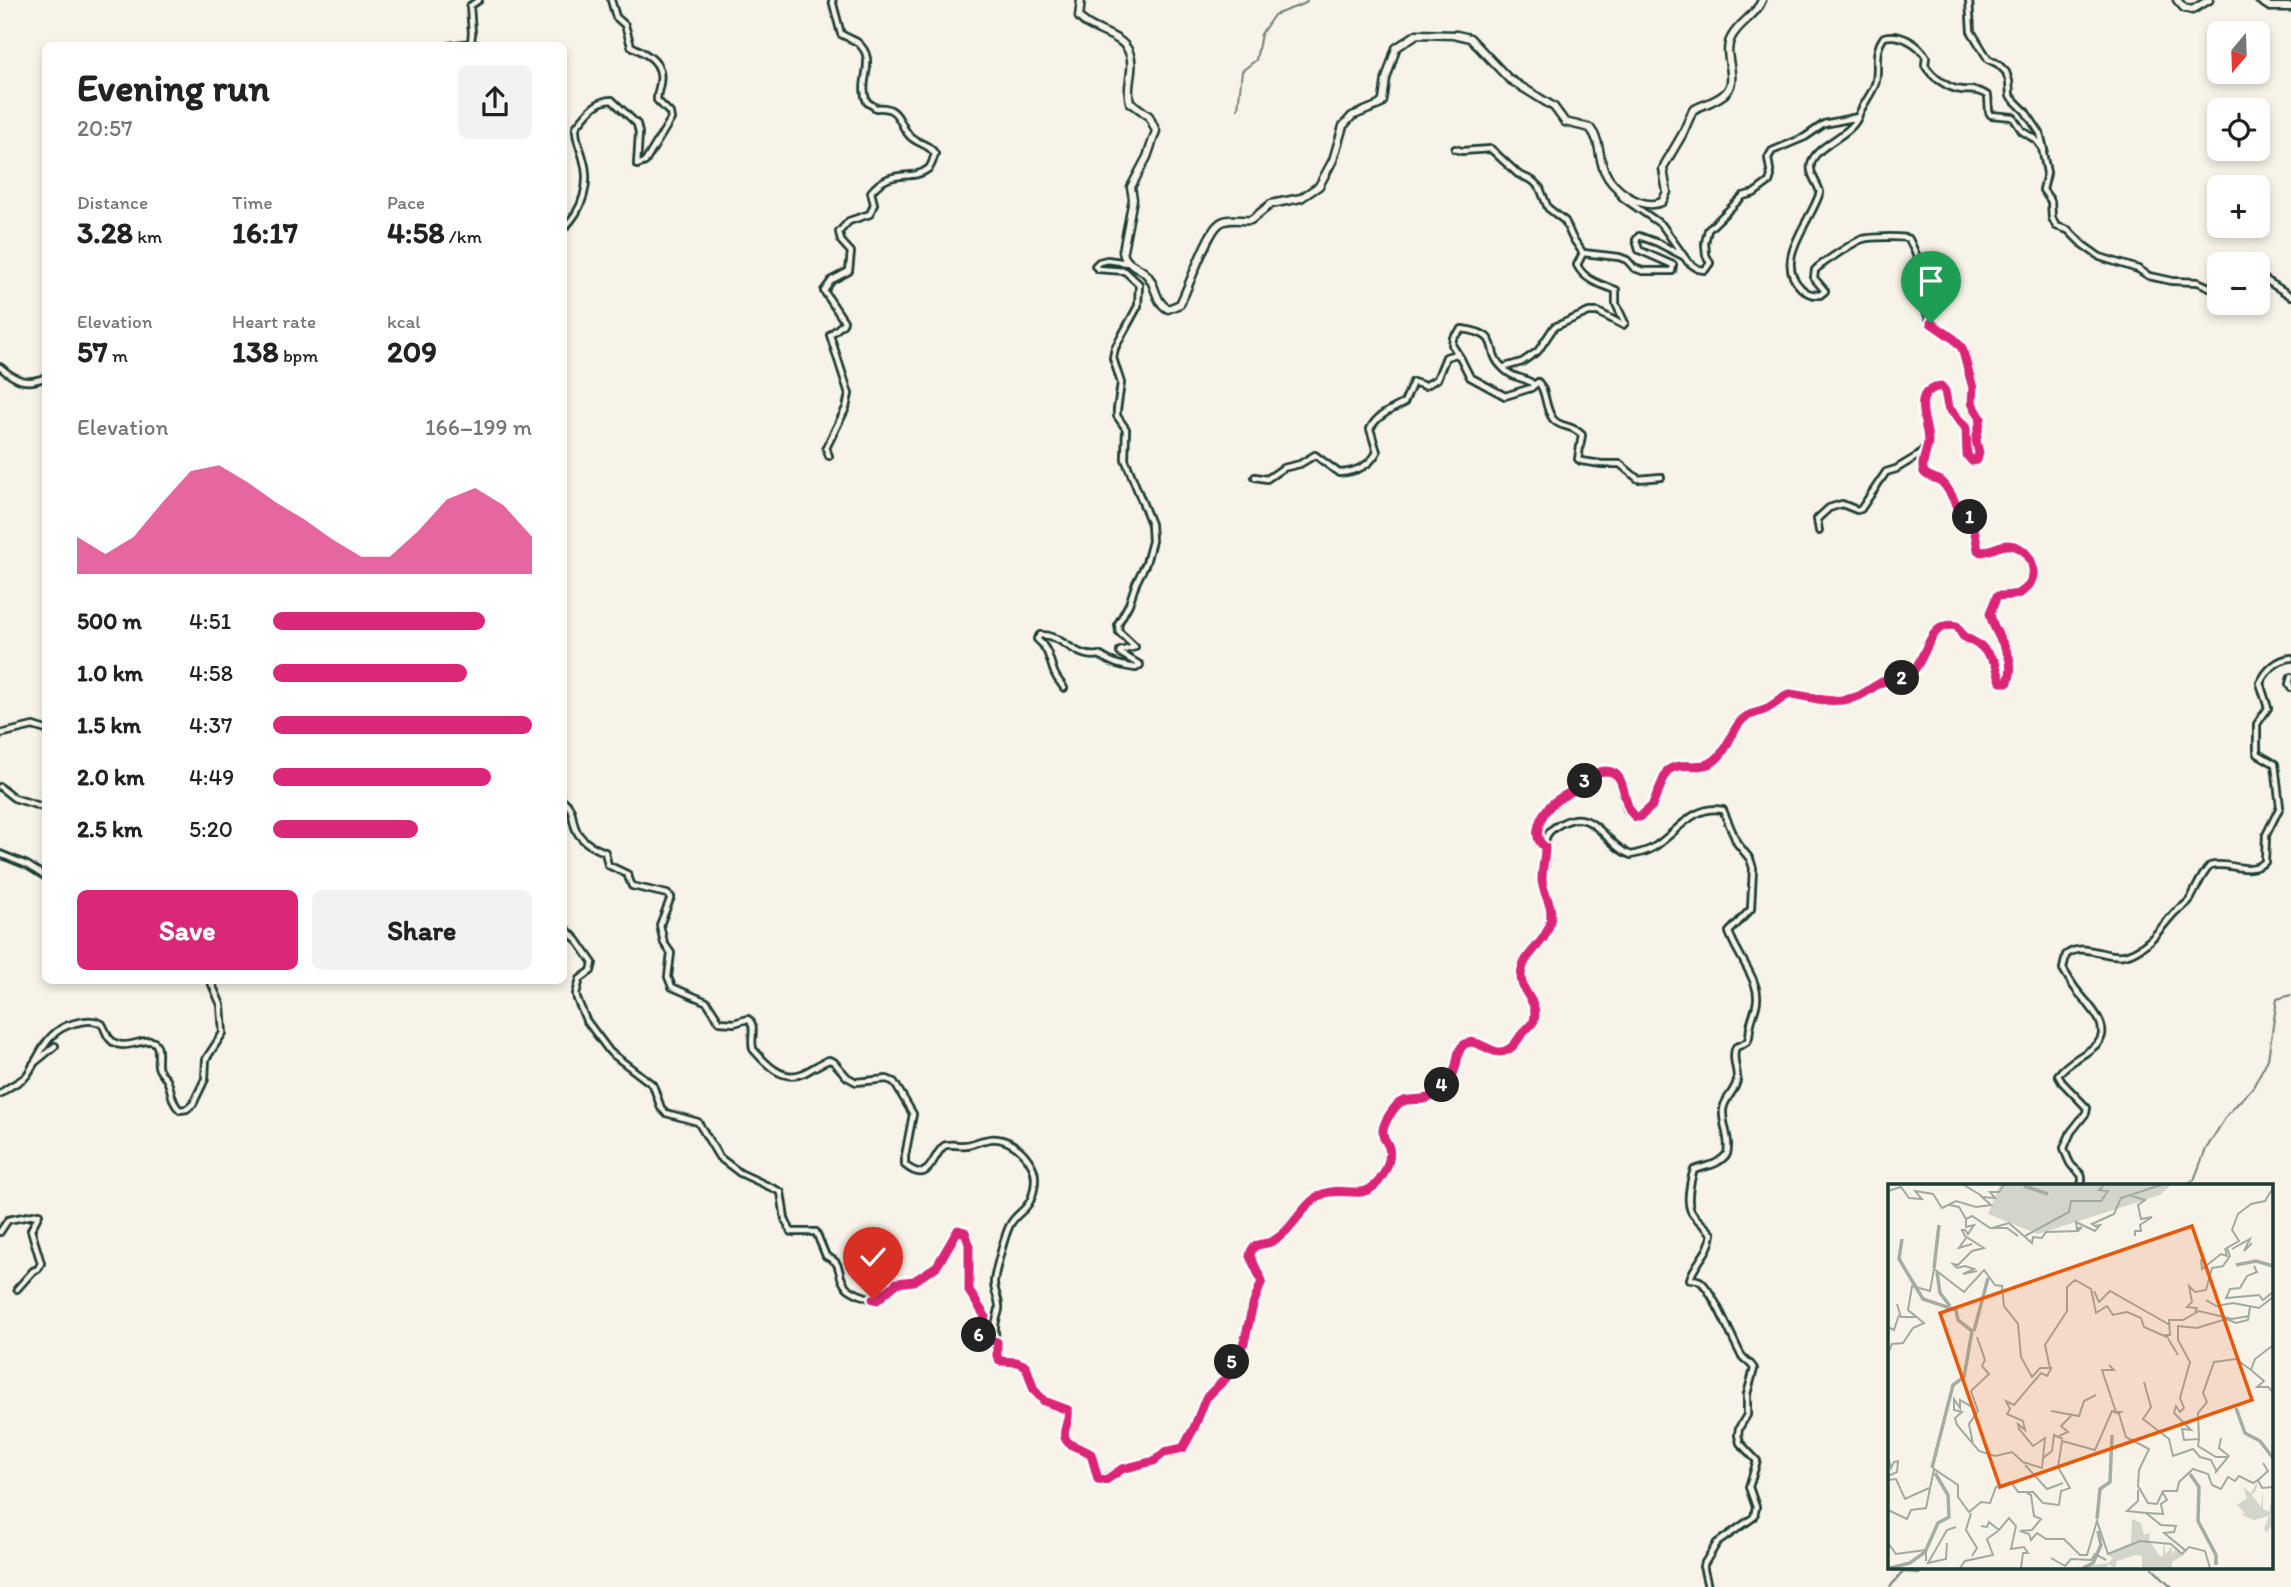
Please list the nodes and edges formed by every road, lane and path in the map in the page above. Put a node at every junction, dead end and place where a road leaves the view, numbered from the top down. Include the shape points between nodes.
1 (479, 0) edge
2 (611, 0) edge
3 (832, 0) edge
4 (1081, 0) edge
5 (1762, 0) edge
6 (1969, 0) edge
7 (2177, 0) edge
8 (2209, 0) edge
9 (2259, 0) edge
10 (2291, 7) edge
11 (471, 42) edge
12 (1858, 117) junction
13 (1455, 149) dead end
14 (2043, 154) junction
15 (1616, 185) junction
16 (567, 224) edge
17 (1583, 253) junction
18 (1684, 256) junction
19 (1128, 263) junction
20 (2270, 283) edge
21 (2207, 286) edge
22 (2291, 296) edge
23 (1460, 357) junction
24 (0, 367) edge
25 (1505, 370) junction
26 (42, 378) edge
27 (1534, 385) junction
28 (1928, 444) junction
29 (829, 456) dead end
30 (1255, 477) dead end
31 (1661, 477) dead end
32 (1819, 531) dead end
33 (2291, 658) edge
34 (2291, 677) edge
35 (1064, 688) dead end
36 (2291, 688) edge
37 (42, 729) edge
38 (0, 734) edge
39 (0, 787) edge
40 (567, 803) edge
41 (42, 807) edge
42 (1545, 847) junction
43 (0, 854) edge
44 (42, 874) edge
45 (567, 931) edge
46 (212, 984) edge
47 (55, 1046) dead end
48 (32, 1065) junction
49 (0, 1094) edge
50 (2081, 1184) edge
51 (0, 1232) edge
52 (17, 1289) dead end
53 (997, 1342) junction
54 (1708, 1587) edge

1 - 11 street via 470,6
2 - 16 street via 631,46 650,55 660,70 657,100 671,119 645,162 637,165 637,124 612,100 594,106 576,127 587,189
3 - 29 street via 841,34 857,43 867,60 863,85 867,102 894,112 913,139 935,154 925,171 880,184 871,192 874,204 870,214 849,221 839,232 851,252 851,264 849,271 832,280 824,291 844,321 830,335 849,394 826,448
4 - 19 street via 1079,17 1127,48 1130,102 1149,116 1156,131 1131,187 1133,200 1122,251
5 - 15 street via 1728,43 1730,85 1723,95 1693,110 1667,159 1663,169 1666,197 1657,204 1642,203
6 - 14 street via 1972,31 1988,59 2008,76 2011,96 2040,133
7 - 8 street via 2192,10
9 - 10 street via 2270,7
12 - 14 street via 1875,84 1880,43 1884,37 1898,36 1920,48 1935,77 1954,89 1987,95 1989,112 2013,117 2022,131 2039,143
12 - 18 street via 1824,124 1772,151 1769,182 1729,207 1708,230 1709,267 1698,269
12 - 28 street via 1852,129 1812,161 1819,192 1798,236 1791,274 1807,293 1820,295 1825,291 1814,278 1815,270 1854,243 1868,237 1909,239 1931,287 1925,311 1931,323 1962,348 1973,388 1972,403 1981,418 1978,457 1972,461 1967,455 1966,428 1948,407 1945,391 1937,386 1928,392 1921,407
13 - 17 street via 1491,149 1518,174 1533,181
14 - 21 street via 2047,173 2043,190 2051,201 2056,226 2068,230 2100,257 2150,276
15 - 18 street via 1623,198 1667,229
15 - 19 street via 1604,170 1590,128 1565,122 1554,107 1509,79 1470,38 1417,34 1396,48 1383,102 1352,116 1343,126 1319,186 1301,198 1271,204 1251,220 1219,223 1180,304 1168,309 1160,305 1148,276
17 - 18 street via 1619,257 1643,271 1672,271 1672,265 1639,250 1639,236
17 - 25 street via 1579,269 1596,283 1616,290 1616,304 1625,323 1589,312 1554,327 1538,351
19 - 35 street via 1107,260 1095,266 1125,271 1139,284 1138,306 1114,358 1121,383 1117,416 1126,429 1125,458 1152,532 1151,552 1118,624 1119,632 1135,647 1120,653 1140,665 1128,667 1109,663 1099,655 1078,654 1067,644 1040,635 1037,639
20 - 22 street
23 - 25 street via 1453,338 1462,329 1474,331 1492,342 1496,360
23 - 27 street via 1471,377 1505,396
23 - 30 street via 1446,357 1441,372 1429,385 1413,382 1404,404 1376,420 1370,429 1377,452 1369,464 1339,473 1315,455 1267,479
24 - 26 street via 25,383
25 - 27 street
27 - 31 street via 1542,386 1555,421 1582,435 1578,459 1620,464 1638,479
28 - 32 street via 1916,457 1886,472 1861,509 1842,504 1826,509 1818,519
28 - 42 street via 1923,470 1943,482 1959,510 1972,520 1978,550 1985,553 2015,546 2024,549 2031,560 2032,575 2026,589 1997,596 1990,613 2008,657 2008,682 1998,679 1995,662 1957,626 1943,628 1930,638 1914,671 1903,677 1846,699 1818,701 1790,694 1746,716 1713,762 1667,771 1652,806 1640,817 1627,809 1620,779 1610,772 1598,773 1549,806 1537,831 1539,843
33 - 50 street via 2274,664 2260,683 2268,708 2257,724 2257,750 2275,764 2281,803 2266,835 2265,862 2250,869 2210,866 2186,906 2131,954 2111,957 2074,950 2066,956 2063,969 2094,1012 2102,1032 2095,1046 2059,1075 2087,1108 2064,1148 2083,1176
34 - 36 street
37 - 38 street via 33,726
39 - 41 street via 14,798
40 - 53 street via 576,830 591,847 605,852 608,864 627,874 632,886 671,897 660,925 671,953 668,976 672,987 707,1002 720,1022 750,1020 753,1049 768,1066 795,1076 829,1060 856,1082 894,1082 913,1114 905,1165 913,1171 926,1170 947,1145 995,1139 1024,1153 1034,1169 1034,1186 1028,1205 1008,1229 993,1282 999,1300
42 - 53 street via 1541,882 1551,919 1545,936 1529,953 1521,977 1533,1000 1534,1021 1507,1051 1497,1053 1475,1043 1464,1045 1453,1073 1436,1094 1398,1104 1383,1129 1389,1160 1373,1188 1324,1193 1274,1241 1252,1247 1250,1256 1262,1281 1247,1336 1227,1377 1206,1398 1183,1448 1122,1469 1106,1480 1098,1479 1091,1454 1065,1438 1068,1410 1044,1401 1023,1364 1000,1361
42 - 54 street via 1552,829 1576,818 1589,821 1631,855 1656,847 1697,812 1719,808 1753,864 1751,909 1729,932 1750,971 1757,1001 1748,1041 1734,1052 1737,1080 1723,1111 1727,1154 1708,1168 1694,1170 1687,1202 1712,1234 1690,1279 1702,1283 1740,1354 1754,1369 1747,1415 1738,1435 1757,1461 1749,1487 1756,1513 1713,1548 1703,1566
43 - 44 street
45 - 53 street via 593,963 580,979 576,994 595,1034 610,1052 653,1085 666,1113 698,1122 719,1157 740,1173 781,1192 791,1232 816,1232 848,1289 877,1300 897,1283 914,1281 931,1271 958,1230 965,1232 969,1291 985,1316 979,1336
46 - 48 street via 221,1005 223,1033 205,1062 204,1083 187,1109 174,1105 158,1067 154,1042 126,1046 114,1042 96,1021 59,1028
47 - 48 street
48 - 49 street via 24,1079
51 - 52 street via 8,1220 39,1214 32,1230 41,1264

